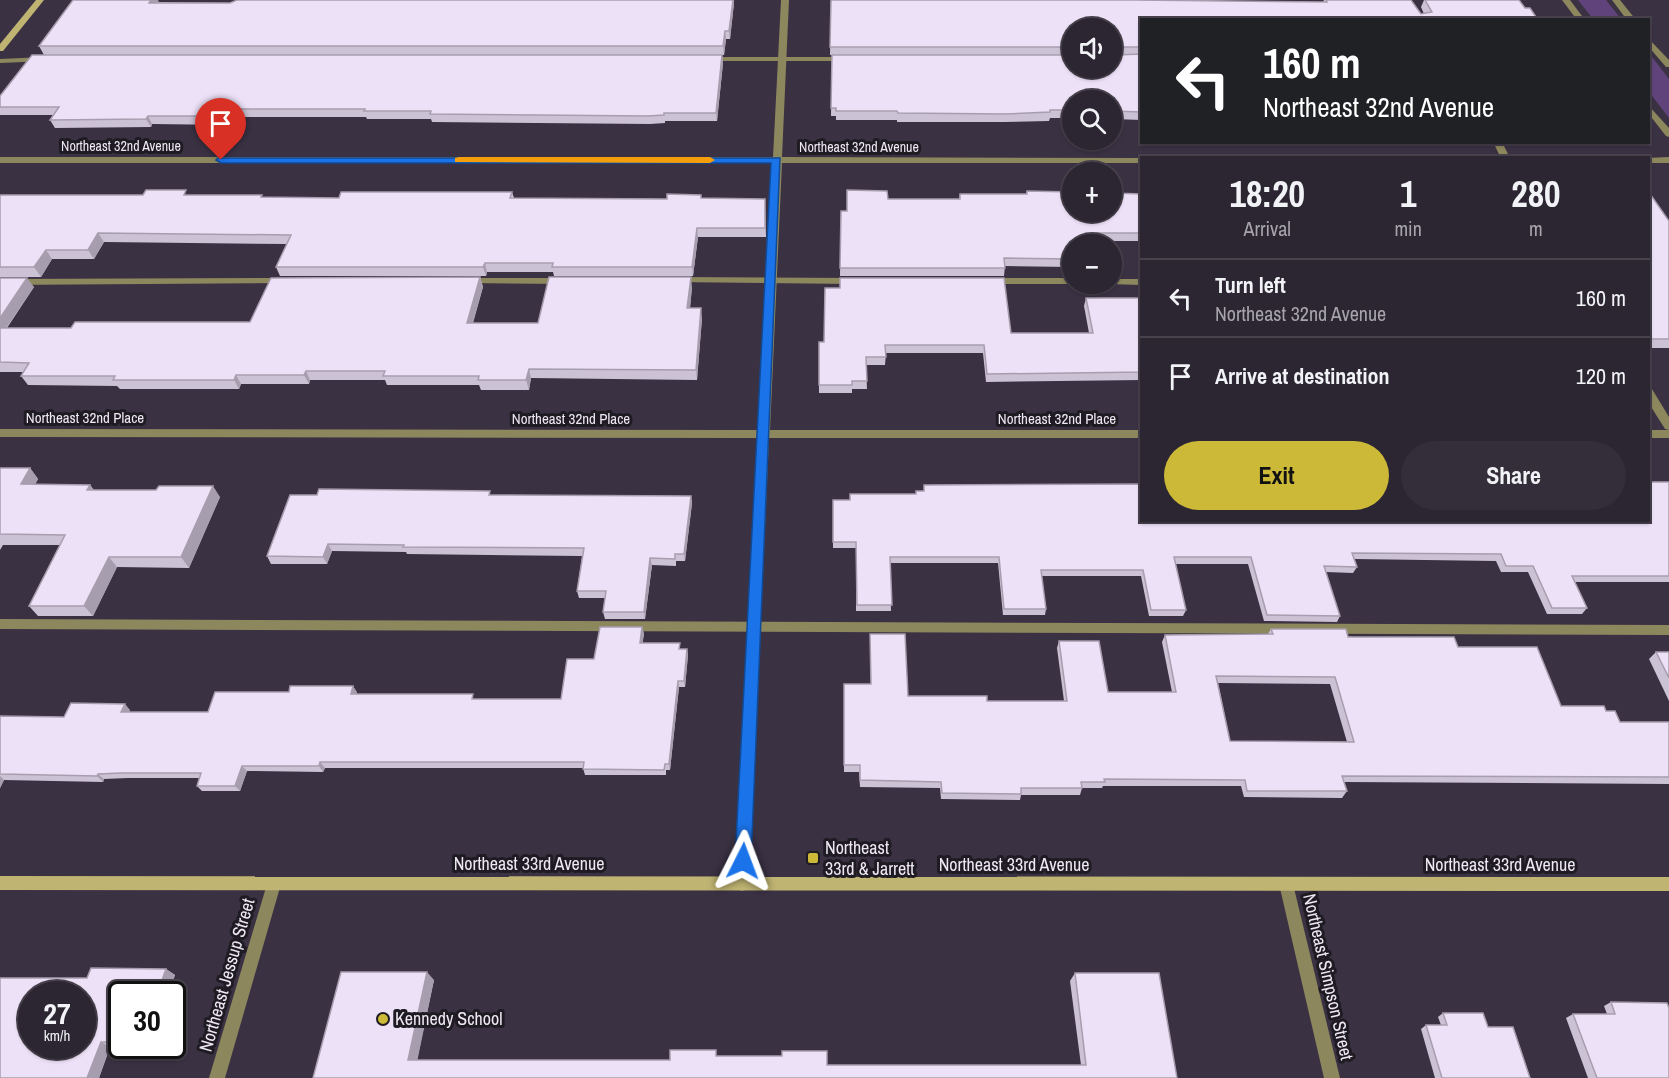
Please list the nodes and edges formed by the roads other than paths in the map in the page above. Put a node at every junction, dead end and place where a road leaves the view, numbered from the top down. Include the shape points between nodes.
1 (40, 0) edge
2 (784, 0) edge
3 (1566, 0) edge
4 (1616, 0) edge
5 (1580, 18) edge
6 (1630, 18) edge
7 (1650, 42) edge
8 (0, 49) edge
9 (50, 59) edge
10 (698, 59) edge
11 (782, 59) junction
12 (863, 59) edge
13 (0, 62) edge
14 (1669, 65) edge
15 (1650, 110) edge
16 (1669, 134) edge
17 (0, 160) edge
18 (777, 160) junction
19 (1140, 160) edge
20 (1650, 160) edge
21 (1669, 160) edge
22 (569, 280) edge
23 (664, 280) edge
24 (771, 280) junction
25 (297, 281) edge
26 (451, 281) edge
27 (864, 281) edge
28 (980, 281) edge
29 (0, 282) edge
30 (1062, 282) edge
31 (1122, 282) edge
32 (1140, 282) edge
33 (1650, 395) edge
34 (1669, 426) edge
35 (0, 433) edge
36 (764, 434) junction
37 (1140, 434) edge
38 (1650, 434) edge
39 (1669, 434) edge
40 (0, 624) edge
41 (755, 626) junction
42 (1669, 630) edge
43 (0, 883) edge
44 (274, 884) junction
45 (742, 884) junction
46 (1286, 884) junction
47 (1669, 884) edge
48 (217, 1078) edge
49 (1332, 1078) edge

1 - 8 main road
2 - 11 street
3 - 5 street
4 - 6 street
7 - 14 street
9 - 13 street
10 - 11 street
11 - 12 street
11 - 18 street
15 - 16 street
17 - 18 street, Northeast 32nd Avenue
18 - 19 street, Northeast 32nd Avenue
18 - 24 street
20 - 21 street
22 - 26 street
23 - 24 street
24 - 27 street
24 - 36 street
25 - 29 street
28 - 30 street
31 - 32 street
33 - 34 street
35 - 36 street, Northeast 32nd Place
36 - 37 street, Northeast 32nd Place
36 - 41 street
38 - 39 street
40 - 41 street
41 - 42 street
41 - 45 street
43 - 44 main road, Northeast 33rd Avenue
44 - 45 main road, Northeast 33rd Avenue
44 - 48 street, Northeast Jessup Street
45 - 46 main road, Northeast 33rd Avenue
46 - 47 main road, Northeast 33rd Avenue
46 - 49 street, Northeast Simpson Street

